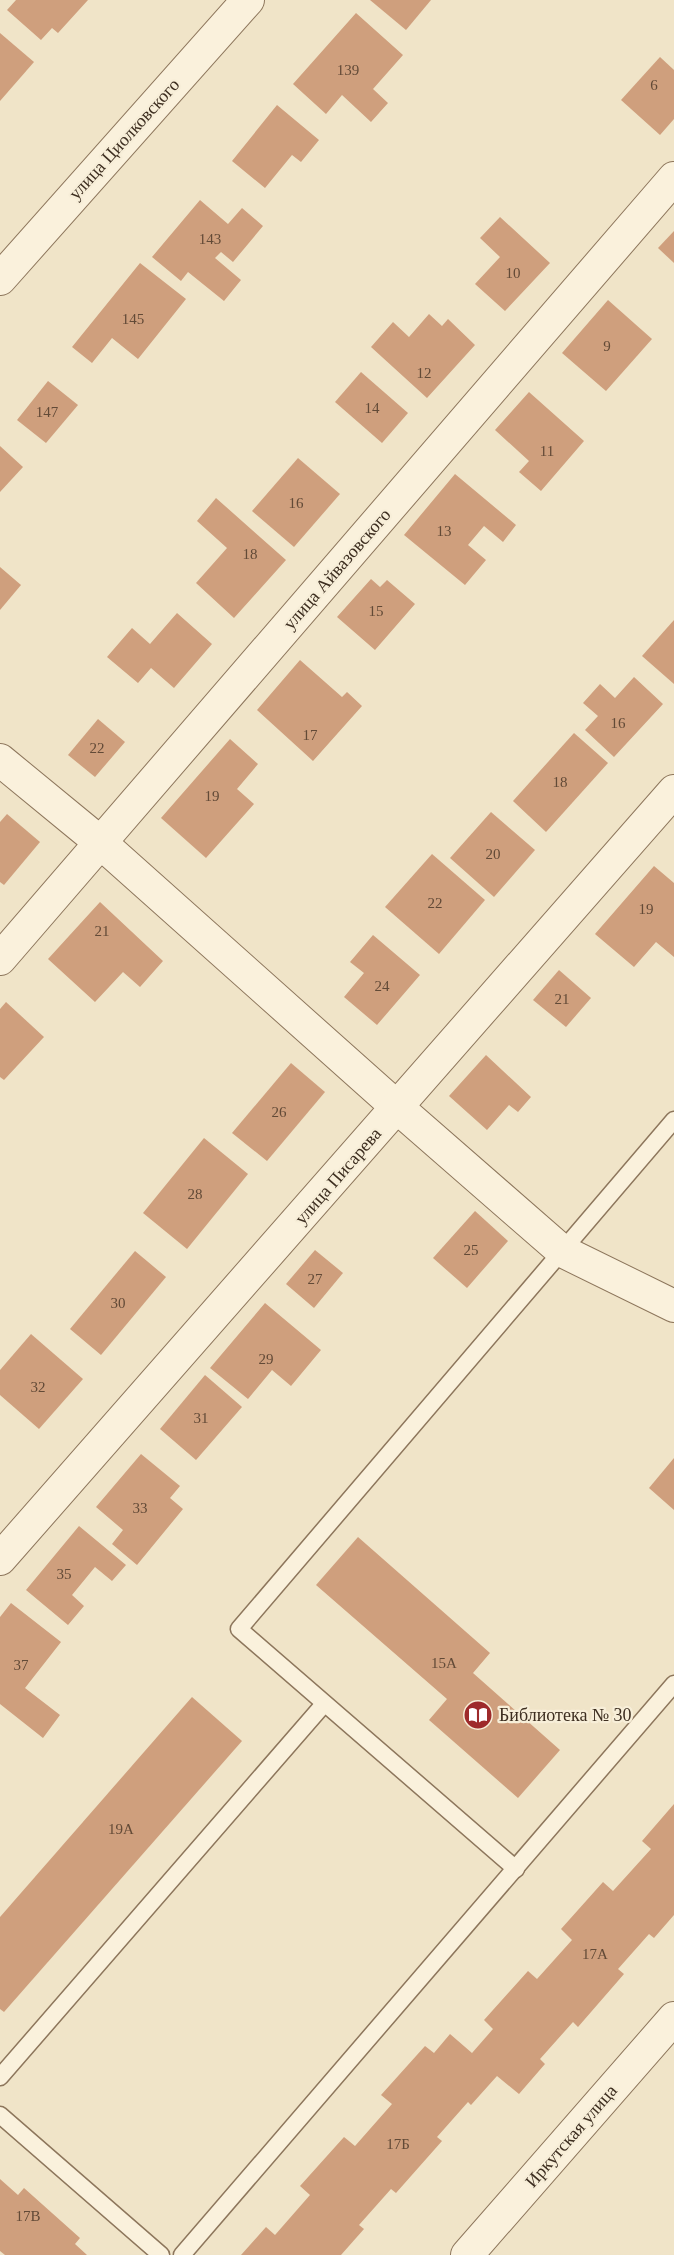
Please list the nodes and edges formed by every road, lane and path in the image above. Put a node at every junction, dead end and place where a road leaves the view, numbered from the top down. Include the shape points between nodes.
1 (248, 0) edge
2 (674, 178) edge
3 (0, 279) edge
4 (0, 760) edge
5 (674, 791) edge
6 (101, 843) junction
7 (0, 959) edge
8 (398, 1108) junction
9 (674, 1120) edge
10 (562, 1251) junction
11 (674, 1306) edge
12 (0, 1559) edge
13 (674, 1684) edge
14 (324, 1704) junction
15 (516, 1869) junction
16 (674, 2018) edge
17 (0, 2077) edge
18 (0, 2115) edge
19 (161, 2255) edge
20 (182, 2255) edge
21 (467, 2255) edge

1 - 3 street, улица Циолковского
2 - 6 street, улица Айвазовского
4 - 6 street
5 - 8 street, улица Писарева
6 - 7 street, улица Айвазовского
6 - 8 street
8 - 10 street
8 - 12 street, улица Писарева
9 - 10 lane
10 - 11 street
10 - 14 lane via 239,1629
13 - 15 lane
14 - 15 lane
14 - 17 lane
15 - 20 lane
16 - 21 street, Иркутская улица
18 - 19 lane

